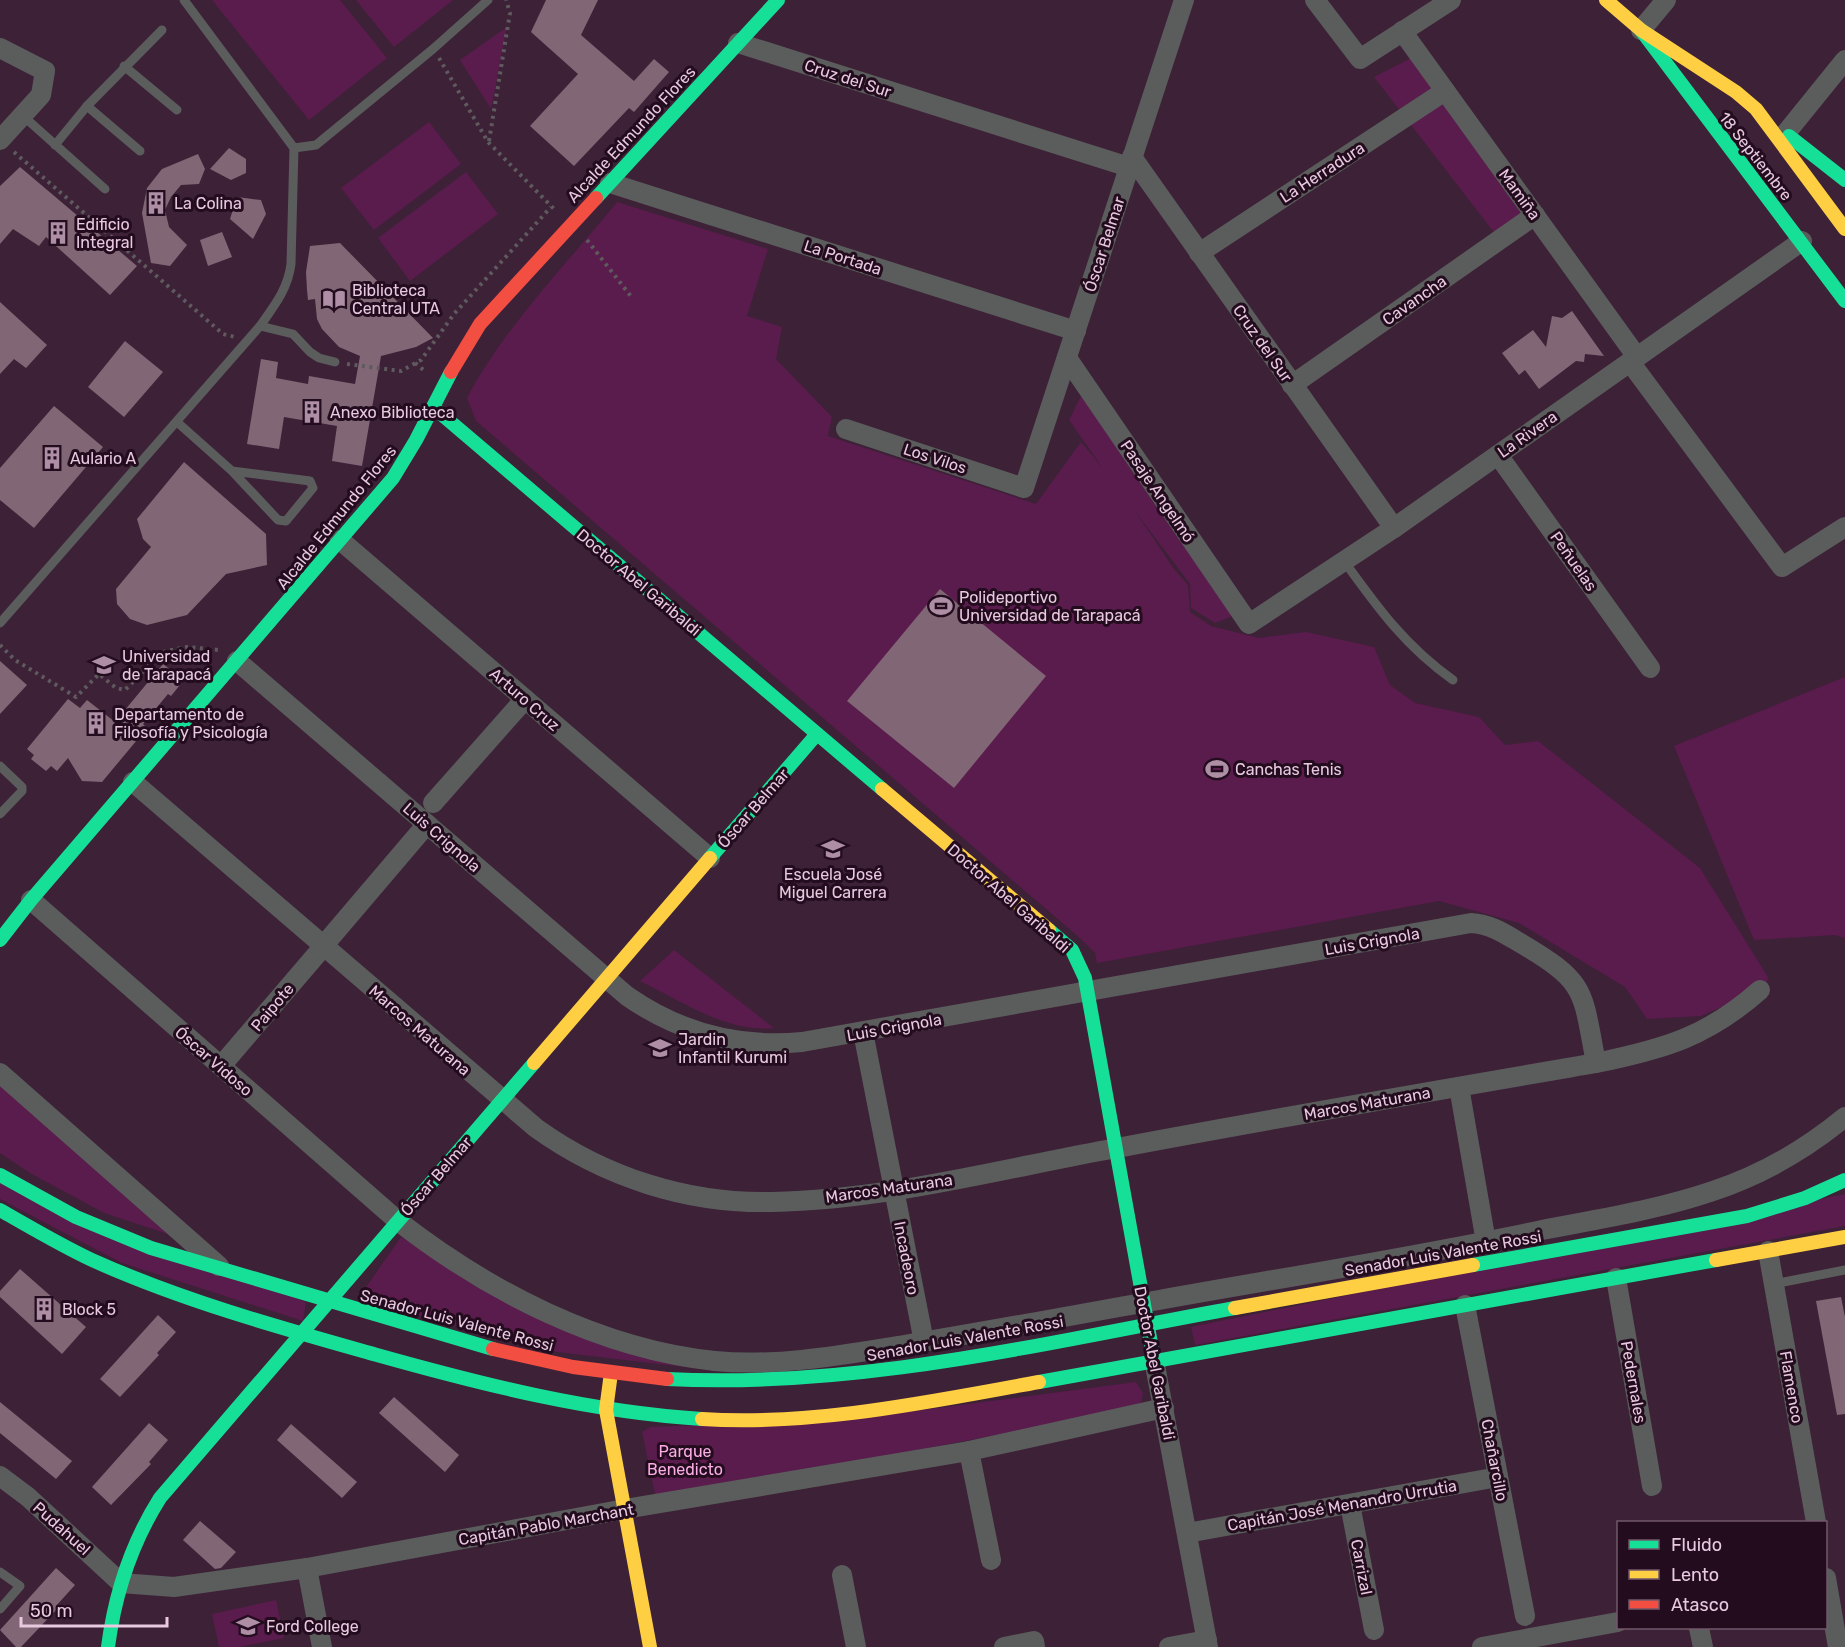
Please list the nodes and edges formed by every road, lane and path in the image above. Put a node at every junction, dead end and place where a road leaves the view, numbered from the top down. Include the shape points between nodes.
1 (184, 0) edge
2 (488, 0) edge
3 (506, 0) edge
4 (778, 0) edge
5 (1315, 0) edge
6 (1451, 0) edge
7 (1606, 0) edge
8 (1666, 0) edge
9 (1177, 2) edge
10 (162, 30) dead end
11 (1641, 30) junction
12 (1402, 31) junction
13 (738, 43) junction
14 (0, 48) edge
15 (433, 49) junction
16 (1845, 60) edge
17 (124, 66) junction
18 (1445, 91) junction
19 (87, 106) junction
20 (1755, 109) junction
21 (177, 110) dead end
22 (22, 115) junction
23 (1786, 133) junction
24 (489, 142) junction
25 (4, 144) edge
26 (55, 145) junction
27 (294, 148) junction
28 (140, 151) dead end
29 (1131, 162) junction
30 (1845, 180) edge
31 (610, 183) junction
32 (105, 189) dead end
33 (551, 207) junction
34 (1535, 215) junction
35 (572, 221) junction
36 (1845, 229) edge
37 (1802, 241) junction
38 (1199, 253) junction
39 (633, 299) dead end
40 (1845, 301) edge
41 (260, 326) junction
42 (1076, 331) junction
43 (248, 339) junction
44 (1067, 358) junction
45 (1633, 359) junction
46 (335, 362) joint
47 (1292, 385) junction
48 (433, 407) junction
49 (177, 422) junction
50 (846, 429) dead end
51 (1498, 454) junction
52 (232, 471) junction
53 (1024, 488) joint
54 (1845, 527) edge
55 (1394, 528) junction
56 (340, 540) junction
57 (1344, 561) junction
58 (0, 623) edge
59 (1249, 624) joint
60 (0, 645) edge
61 (237, 661) junction
62 (1650, 668) dead end
63 (1453, 680) dead end
64 (525, 699) junction
65 (817, 734) junction
66 (0, 766) edge
67 (133, 782) junction
68 (433, 803) dead end
69 (0, 814) edge
70 (427, 824) junction
71 (710, 858) junction
72 (31, 900) junction
73 (0, 940) edge
74 (326, 942) junction
75 (606, 979) junction
76 (1760, 990) dead end
77 (1087, 993) junction
78 (863, 1032) junction
79 (1596, 1063) junction
80 (221, 1066) junction
81 (0, 1073) edge
82 (1459, 1087) junction
83 (502, 1100) junction
84 (1845, 1117) edge
85 (1116, 1148) junction
86 (0, 1175) edge
87 (1845, 1180) edge
88 (894, 1190) junction
89 (0, 1210) edge
90 (398, 1221) junction
91 (1845, 1237) edge
92 (1486, 1242) junction
93 (1768, 1251) junction
94 (1845, 1270) edge
95 (225, 1272) junction
96 (1616, 1278) junction
97 (1774, 1284) junction
98 (328, 1302) junction
99 (1144, 1303) junction
100 (1465, 1305) junction
101 (1148, 1323) junction
102 (302, 1333) junction
103 (924, 1342) junction
104 (1155, 1360) junction
105 (611, 1373) junction
106 (1164, 1408) junction
107 (606, 1410) junction
108 (969, 1451) junction
109 (0, 1476) edge
110 (1498, 1477) junction
111 (1652, 1486) dead end
112 (1350, 1504) junction
113 (625, 1509) junction
114 (1816, 1521) edge
115 (1187, 1533) junction
116 (991, 1560) dead end
117 (307, 1568) junction
118 (0, 1572) edge
119 (842, 1575) dead end
120 (121, 1583) junction
121 (1827, 1588) edge
122 (0, 1609) edge
123 (1525, 1616) dead end
124 (1617, 1622) edge
125 (1700, 1629) edge
126 (1374, 1630) dead end
127 (1583, 1638) edge
128 (1208, 1643) edge
129 (108, 1647) edge
130 (321, 1647) edge
131 (650, 1647) edge
132 (856, 1647) edge
133 (1004, 1647) edge
134 (1035, 1647) edge
135 (1169, 1647) edge
136 (1482, 1647) edge
137 (1703, 1647) edge
138 (1838, 1647) edge

1 - 27 lane
2 - 15 lane
3 - 24 path via 510,13
4 - 13 main road, Alcalde Edmundo Flores
5 - 12 street via 1360,59
6 - 12 street
7 - 11 main road
8 - 11 street
9 - 29 street, Óscar Belmar
10 - 17 lane
11 - 20 main road, 18 Septiembre
11 - 37 main road, 18 Septiembre
12 - 18 street, Mamiña
13 - 29 street, Cruz del Sur
13 - 31 main road, Alcalde Edmundo Flores
14 - 22 street via 45,71 41,95
15 - 24 path
15 - 27 lane via 316,146
16 - 23 street
17 - 19 lane
17 - 21 lane
18 - 34 street, Mamiña
18 - 38 street, La Herradura
19 - 26 lane
19 - 28 lane
20 - 23 main road
20 - 36 main road, 18 Septiembre
22 - 25 street
22 - 26 lane
23 - 30 main road
24 - 33 path
25 - 43 path via 223,334
26 - 32 lane
27 - 41 lane via 289,280
29 - 38 street, Cruz del Sur
29 - 42 street, Óscar Belmar
31 - 35 main road, Alcalde Edmundo Flores
31 - 42 street, La Portada
33 - 35 path
33 - 46 path via 454,314 421,360 401,371
34 - 45 street, Mamiña
34 - 47 street, Cavancha
35 - 39 path
35 - 48 main road, Alcalde Edmundo Flores via 470,338
37 - 40 main road, 18 Septiembre
37 - 45 street, La Rivera
38 - 47 street, Cruz del Sur
41 - 43 lane
41 - 46 lane via 293,333 310,352
42 - 44 street, Óscar Belmar
43 - 49 lane
44 - 53 street, Óscar Belmar
44 - 59 street, Pasaje Angelmó
45 - 51 street, La Rivera
45 - 54 street, Mamiña via 1782,567
47 - 55 street, Cruz del Sur
48 - 56 main road, Alcalde Edmundo Flores via 404,462
48 - 65 main road, Doctor Abel Garibaldi
49 - 52 lane
49 - 58 lane
50 - 53 street, Los Vilos
51 - 55 street, La Rivera
51 - 62 street, Peñuelas
52 - 52 lane via 282,522 313,488 310,481
55 - 57 street, La Rivera
56 - 61 main road, Alcalde Edmundo Flores
56 - 64 street, Arturo Cruz
57 - 59 street, La Rivera
57 - 63 lane via 1392,627
60 - 61 path via 15,660 76,697 99,674 116,688 125,690 159,655 176,648 217,649
61 - 67 main road, Alcalde Edmundo Flores
61 - 70 street, Luis Crignola
64 - 68 street
64 - 71 street, Arturo Cruz
65 - 71 main road, Óscar Belmar
65 - 77 main road, Doctor Abel Garibaldi via 1072,950 1082,967
66 - 69 lane via 20,784 22,791
67 - 72 main road, Alcalde Edmundo Flores
67 - 74 street, Marcos Maturana
70 - 74 street, Paipote
70 - 75 street, Luis Crignola
71 - 75 main road, Óscar Belmar
72 - 73 main road, Alcalde Edmundo Flores
72 - 80 street, Óscar Vidoso
74 - 80 street, Paipote
74 - 83 street, Marcos Maturana
75 - 78 street, Luis Crignola via 662,1018 717,1038 784,1044
75 - 83 main road, Óscar Belmar
76 - 79 street, Marcos Maturana via 1722,1021 1689,1038
77 - 78 street, Luis Crignola
77 - 79 street, Luis Crignola via 1480,923 1555,963 1573,980 1584,1000
77 - 85 main road, Doctor Abel Garibaldi
78 - 88 street, Incadeoro
79 - 82 street, Marcos Maturana
80 - 90 street, Óscar Vidoso
81 - 95 street
82 - 85 street, Marcos Maturana
82 - 92 street
83 - 88 street, Marcos Maturana via 582,1159 608,1172 666,1190 771,1202
83 - 90 main road, Óscar Belmar
84 - 92 street, Óscar Vidoso via 1794,1154 1715,1191
85 - 88 street, Marcos Maturana
85 - 99 main road, Doctor Abel Garibaldi
86 - 95 main road, Senador Luis Valente Rossi via 122,1237
87 - 101 main road, Senador Luis Valente Rossi via 1805,1198 1747,1216
88 - 103 street, Incadeoro
89 - 102 main road via 106,1265
90 - 98 main road, Óscar Belmar
90 - 103 street, Óscar Vidoso via 445,1257 532,1307 617,1338 685,1357 774,1362
91 - 93 main road
92 - 99 street, Óscar Vidoso
93 - 96 main road
93 - 97 street, Flamenco
94 - 97 lane
95 - 98 main road, Senador Luis Valente Rossi
96 - 100 main road
96 - 111 street, Pedernales
97 - 114 street, Flamenco
98 - 102 main road, Óscar Belmar
98 - 105 main road, Senador Luis Valente Rossi via 495,1351
99 - 101 main road, Doctor Abel Garibaldi
99 - 103 street, Óscar Vidoso
100 - 104 main road
100 - 110 street, Chañarcillo
101 - 104 main road, Doctor Abel Garibaldi
101 - 105 main road, Senador Luis Valente Rossi via 888,1371 749,1381
102 - 107 main road via 500,1389
102 - 120 main road, Óscar Belmar via 160,1498 140,1531
104 - 106 street, Doctor Abel Garibaldi
104 - 107 main road via 967,1395 830,1415 714,1420
105 - 107 main road
106 - 108 street, Capitán Pablo Marchant
106 - 115 street, Doctor Abel Garibaldi
107 - 113 main road
108 - 113 street, Capitán Pablo Marchant
108 - 116 street
109 - 120 street, Pudahuel
110 - 112 street, Capitán José Menandro Urrutia
110 - 123 street, Chañarcillo
112 - 115 street, Capitán José Menandro Urrutia
112 - 126 street, Carrizal
113 - 117 street, Capitán Pablo Marchant
113 - 131 main road
115 - 128 street, Doctor Abel Garibaldi
117 - 120 street, Capitán Pablo Marchant via 174,1587
117 - 130 street
118 - 122 lane via 20,1586
119 - 132 street
120 - 129 main road, Óscar Belmar
121 - 138 street
124 - 127 street
125 - 137 street
127 - 136 street
128 - 135 street
133 - 134 street via 1034,1641

